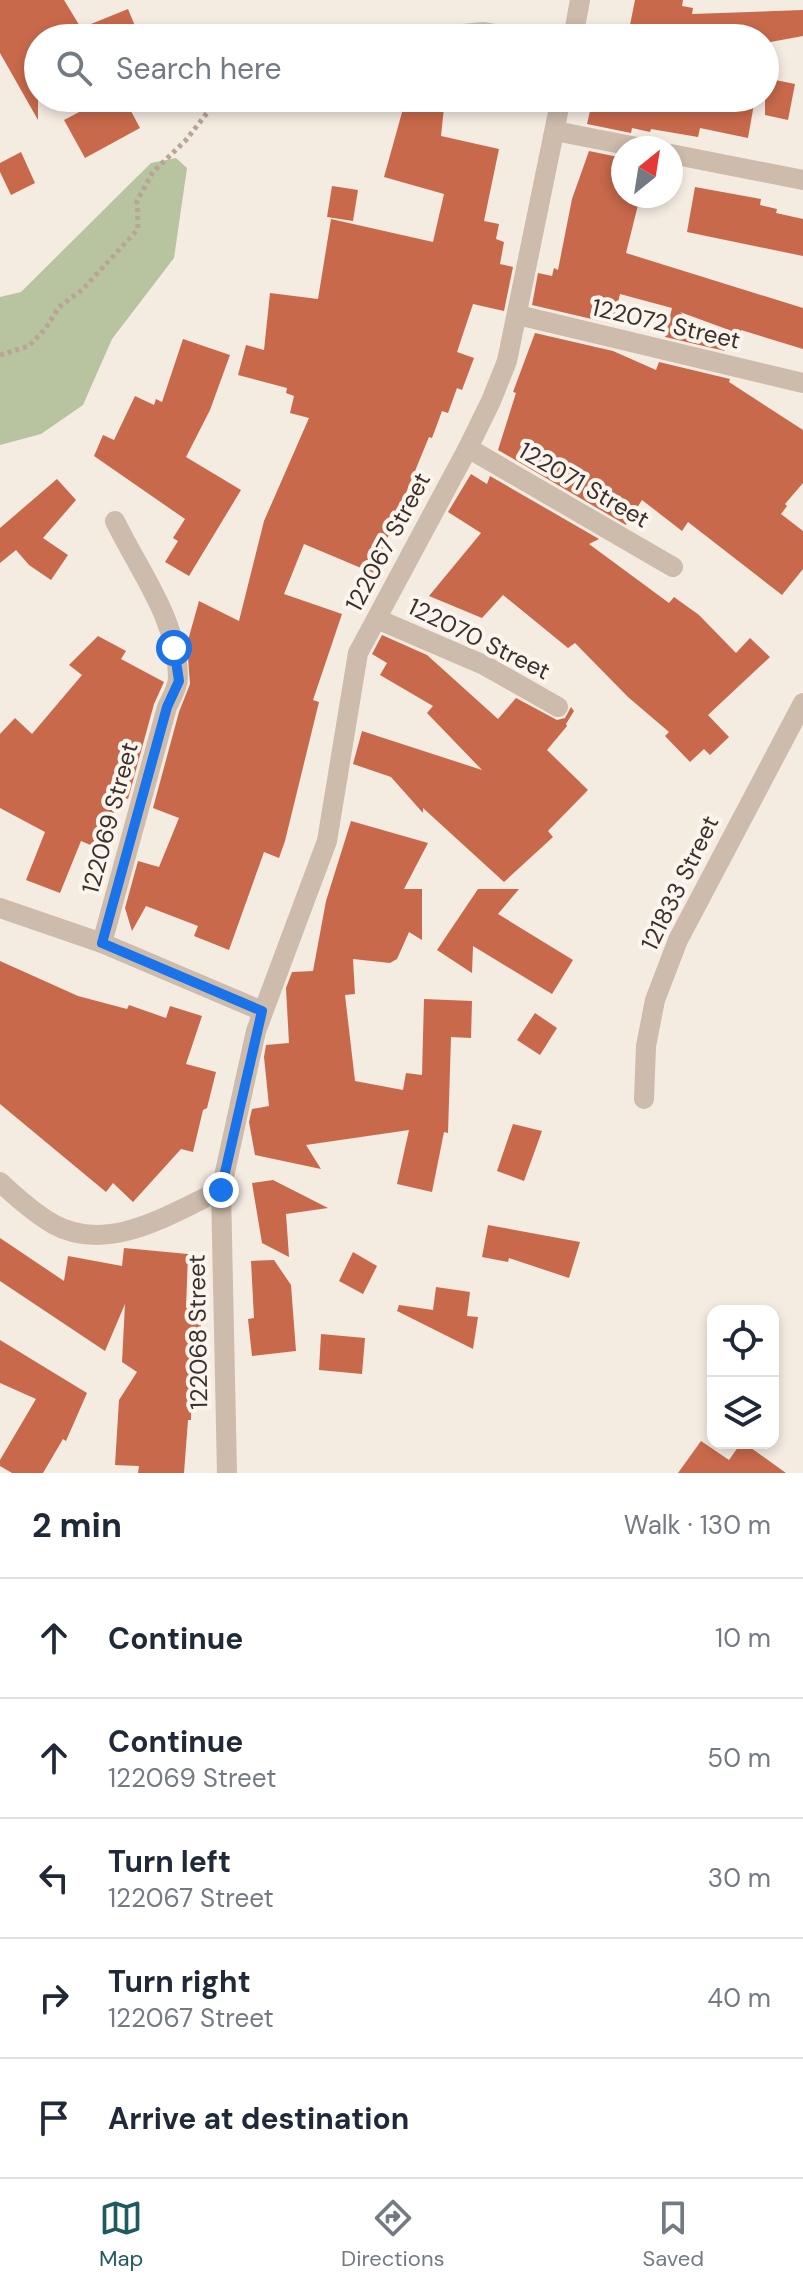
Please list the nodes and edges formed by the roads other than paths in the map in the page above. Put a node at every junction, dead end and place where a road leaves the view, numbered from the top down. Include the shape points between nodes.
1 (580, 0) edge
2 (576, 24) edge
3 (558, 112) edge
4 (555, 131) junction
5 (611, 142) edge
6 (683, 156) edge
7 (803, 180) edge
8 (518, 315) junction
9 (803, 383) edge
10 (468, 448) junction
11 (115, 521) dead end
12 (673, 567) dead end
13 (377, 619) junction
14 (803, 703) edge
15 (558, 707) dead end
16 (0, 908) edge
17 (102, 943) junction
18 (262, 1011) junction
19 (644, 1099) dead end
20 (0, 1182) edge
21 (221, 1190) junction
22 (227, 1473) edge

1 - 2 street
3 - 4 street, 122067 Street
4 - 5 street
4 - 8 street, 122067 Street
6 - 7 street
8 - 9 street, 122072 Street
8 - 10 street, 122067 Street via 502,376
10 - 12 street, 122071 Street
10 - 13 street, 122067 Street
11 - 17 street, 122069 Street via 152,589 169,632 179,681 167,707
13 - 15 street, 122070 Street via 484,665
13 - 18 street, 122067 Street via 353,672 327,841
14 - 19 street, 121833 Street via 678,940 655,1000
16 - 17 street
17 - 18 street
18 - 21 street, 122067 Street
20 - 21 street via 55,1225 108,1235 149,1225
21 - 22 street, 122068 Street

